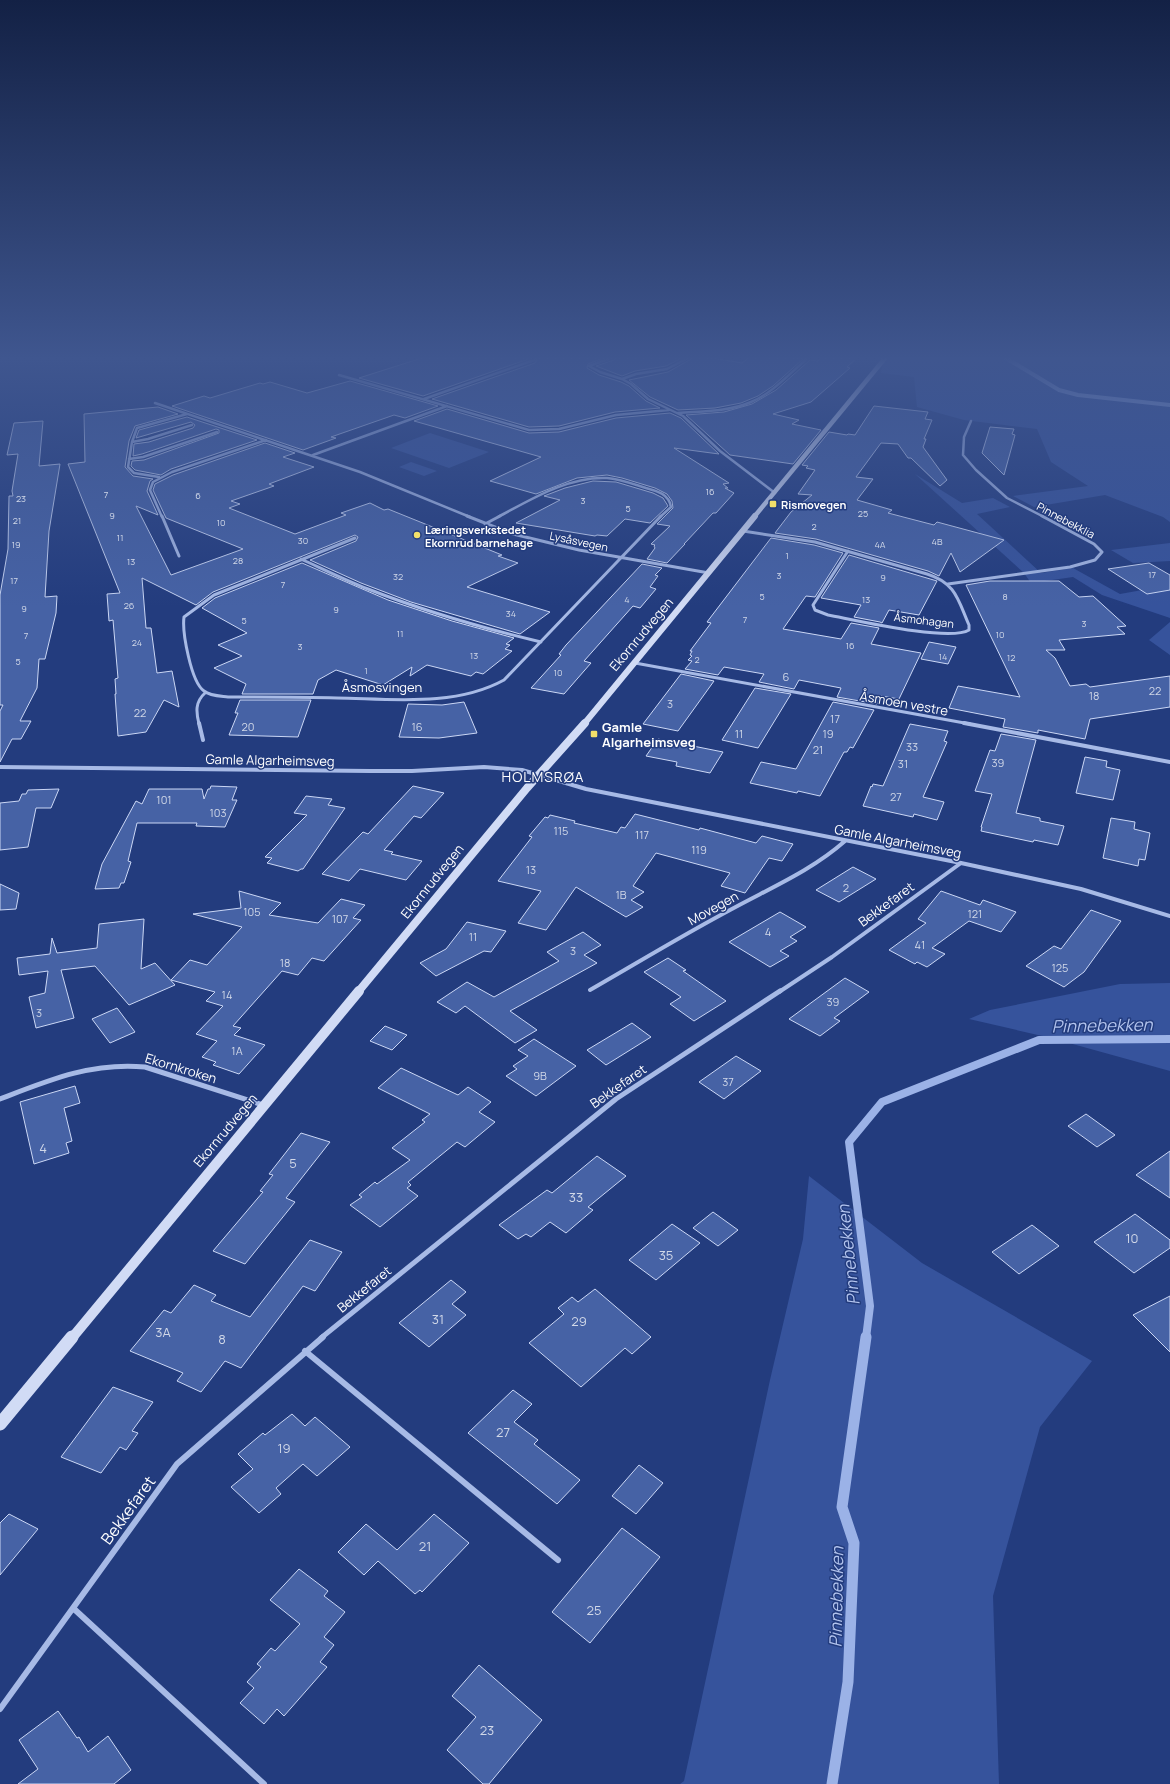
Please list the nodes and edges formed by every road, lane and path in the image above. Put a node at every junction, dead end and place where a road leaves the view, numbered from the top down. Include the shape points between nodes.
1 (146, 440) edge
2 (193, 440) edge
3 (266, 440) joint
4 (353, 440) edge
5 (709, 440) edge
6 (818, 440) edge
7 (964, 440) edge
8 (132, 442) joint
9 (312, 455) junction
10 (129, 459) junction
11 (160, 477) junction
12 (775, 493) junction
13 (485, 524) junction
14 (743, 531) junction
15 (356, 538) dead end
16 (848, 551) junction
17 (179, 556) dead end
18 (622, 558) junction
19 (301, 559) junction
20 (710, 573) junction
21 (948, 584) junction
22 (541, 642) junction
23 (635, 663) junction
24 (205, 693) junction
25 (203, 740) dead end
26 (1170, 762) edge
27 (0, 767) edge
28 (539, 774) junction
29 (845, 841) junction
30 (961, 863) junction
31 (1170, 916) edge
32 (590, 990) dead end
33 (0, 1098) edge
34 (264, 1106) junction
35 (305, 1351) junction
36 (0, 1424) edge
37 (558, 1560) dead end
38 (73, 1608) junction
39 (0, 1709) edge
40 (264, 1784) edge

1 - 8 street
2 - 10 street via 143,457
3 - 9 street, Lysåsvegen
3 - 11 street
4 - 9 street
5 - 12 street via 720,452
6 - 12 main road, Ekornrudvegen
7 - 21 street, Pinnebekklia via 963,455 1007,498 1094,544 1102,552 1095,560 1070,567
8 - 10 street
9 - 13 street, Lysåsvegen
10 - 11 street via 129,470 134,473
11 - 17 street via 153,481 150,490
12 - 14 main road, Ekornrudvegen
13 - 18 street, Lysåsvegen via 547,543
13 - 18 street, Åsmosvingen via 581,479 611,478 667,496 671,501 671,507
14 - 16 street via 800,539
14 - 20 main road, Ekornrudvegen
15 - 19 street
16 - 21 street via 928,574
16 - 21 street, Åsmohagan via 813,605 815,610 828,615 926,632 964,633 969,630 969,625
18 - 20 street, Lysåsvegen
18 - 22 street, Åsmosvingen
19 - 22 street via 368,589 425,610
19 - 24 street via 214,596 184,617 196,685
20 - 23 main road, Ekornrudvegen
22 - 24 street, Åsmosvingen via 499,683 469,694 418,698 228,697
23 - 26 street, Åsmoen vestre
23 - 28 main road, Ekornrudvegen
24 - 25 street via 196,704
27 - 28 street, Gamle Algarheimsveg via 412,771 484,767
28 - 29 street, Gamle Algarheimsveg via 586,789
28 - 34 main road, Ekornrudvegen
29 - 30 street, Gamle Algarheimsveg
29 - 32 street, Movegen via 800,872
30 - 31 street, Gamle Algarheimsveg via 1081,889
30 - 35 street, Bekkefaret via 832,957 616,1099
33 - 34 street, Ekornkroken via 91,1068 130,1065 145,1067
34 - 36 main road, Ekornrudvegen
35 - 37 street
35 - 38 street, Bekkefaret via 177,1464
38 - 39 street, Bekkefaret
38 - 40 street

